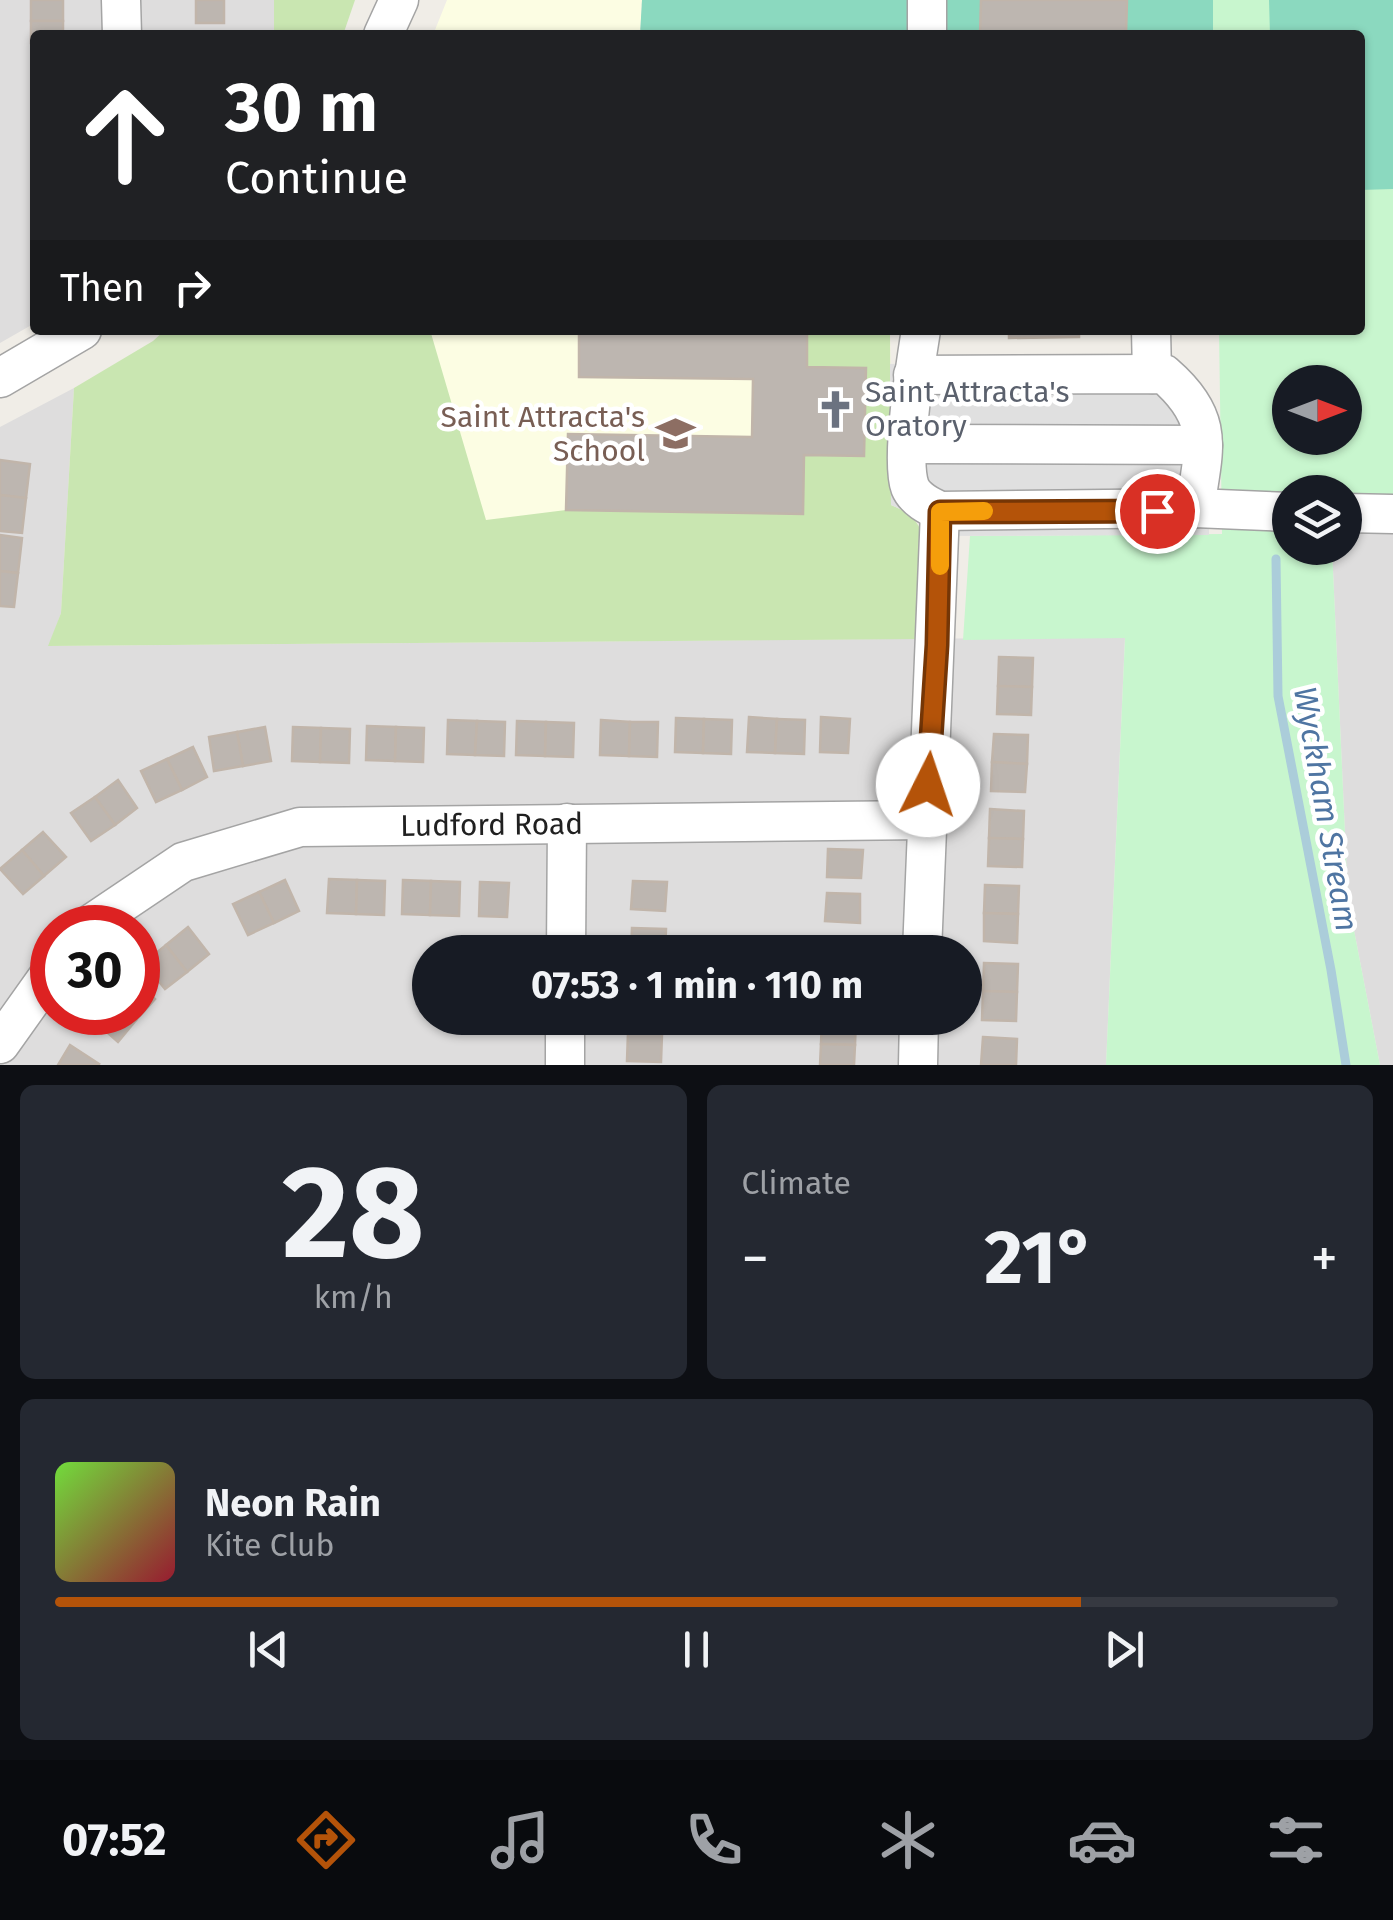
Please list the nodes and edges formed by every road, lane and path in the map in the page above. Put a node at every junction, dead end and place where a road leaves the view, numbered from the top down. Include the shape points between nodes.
1 (122, 0) edge
2 (399, 0) edge
3 (927, 0) edge
4 (122, 30) edge
5 (385, 30) edge
6 (927, 30) edge
7 (73, 335) edge
8 (920, 335) edge
9 (1151, 335) edge
10 (1152, 374) junction
11 (914, 375) junction
12 (0, 378) edge
13 (908, 444) junction
14 (1203, 446) junction
15 (1195, 508) junction
16 (940, 512) junction
17 (1272, 512) edge
18 (1362, 513) edge
19 (1393, 514) edge
20 (926, 820) junction
21 (567, 822) junction
22 (119, 905) edge
23 (566, 935) edge
24 (923, 935) edge
25 (30, 1002) edge
26 (566, 1035) edge
27 (919, 1035) edge
28 (0, 1044) edge
29 (565, 1065) edge
30 (918, 1065) edge

1 - 4 street
2 - 5 street
3 - 6 street
7 - 12 street
8 - 11 street
9 - 10 street
10 - 11 street
10 - 14 street via 1164,374 1186,394 1202,422
11 - 13 street
13 - 14 street
13 - 16 street via 910,488
14 - 15 street
15 - 16 street
15 - 17 street
16 - 20 street
18 - 19 street
20 - 21 street, Ludford Road
20 - 24 street
21 - 22 street, Ludford Road via 300,827 183,862
21 - 23 street
25 - 28 street
26 - 29 street
27 - 30 street

